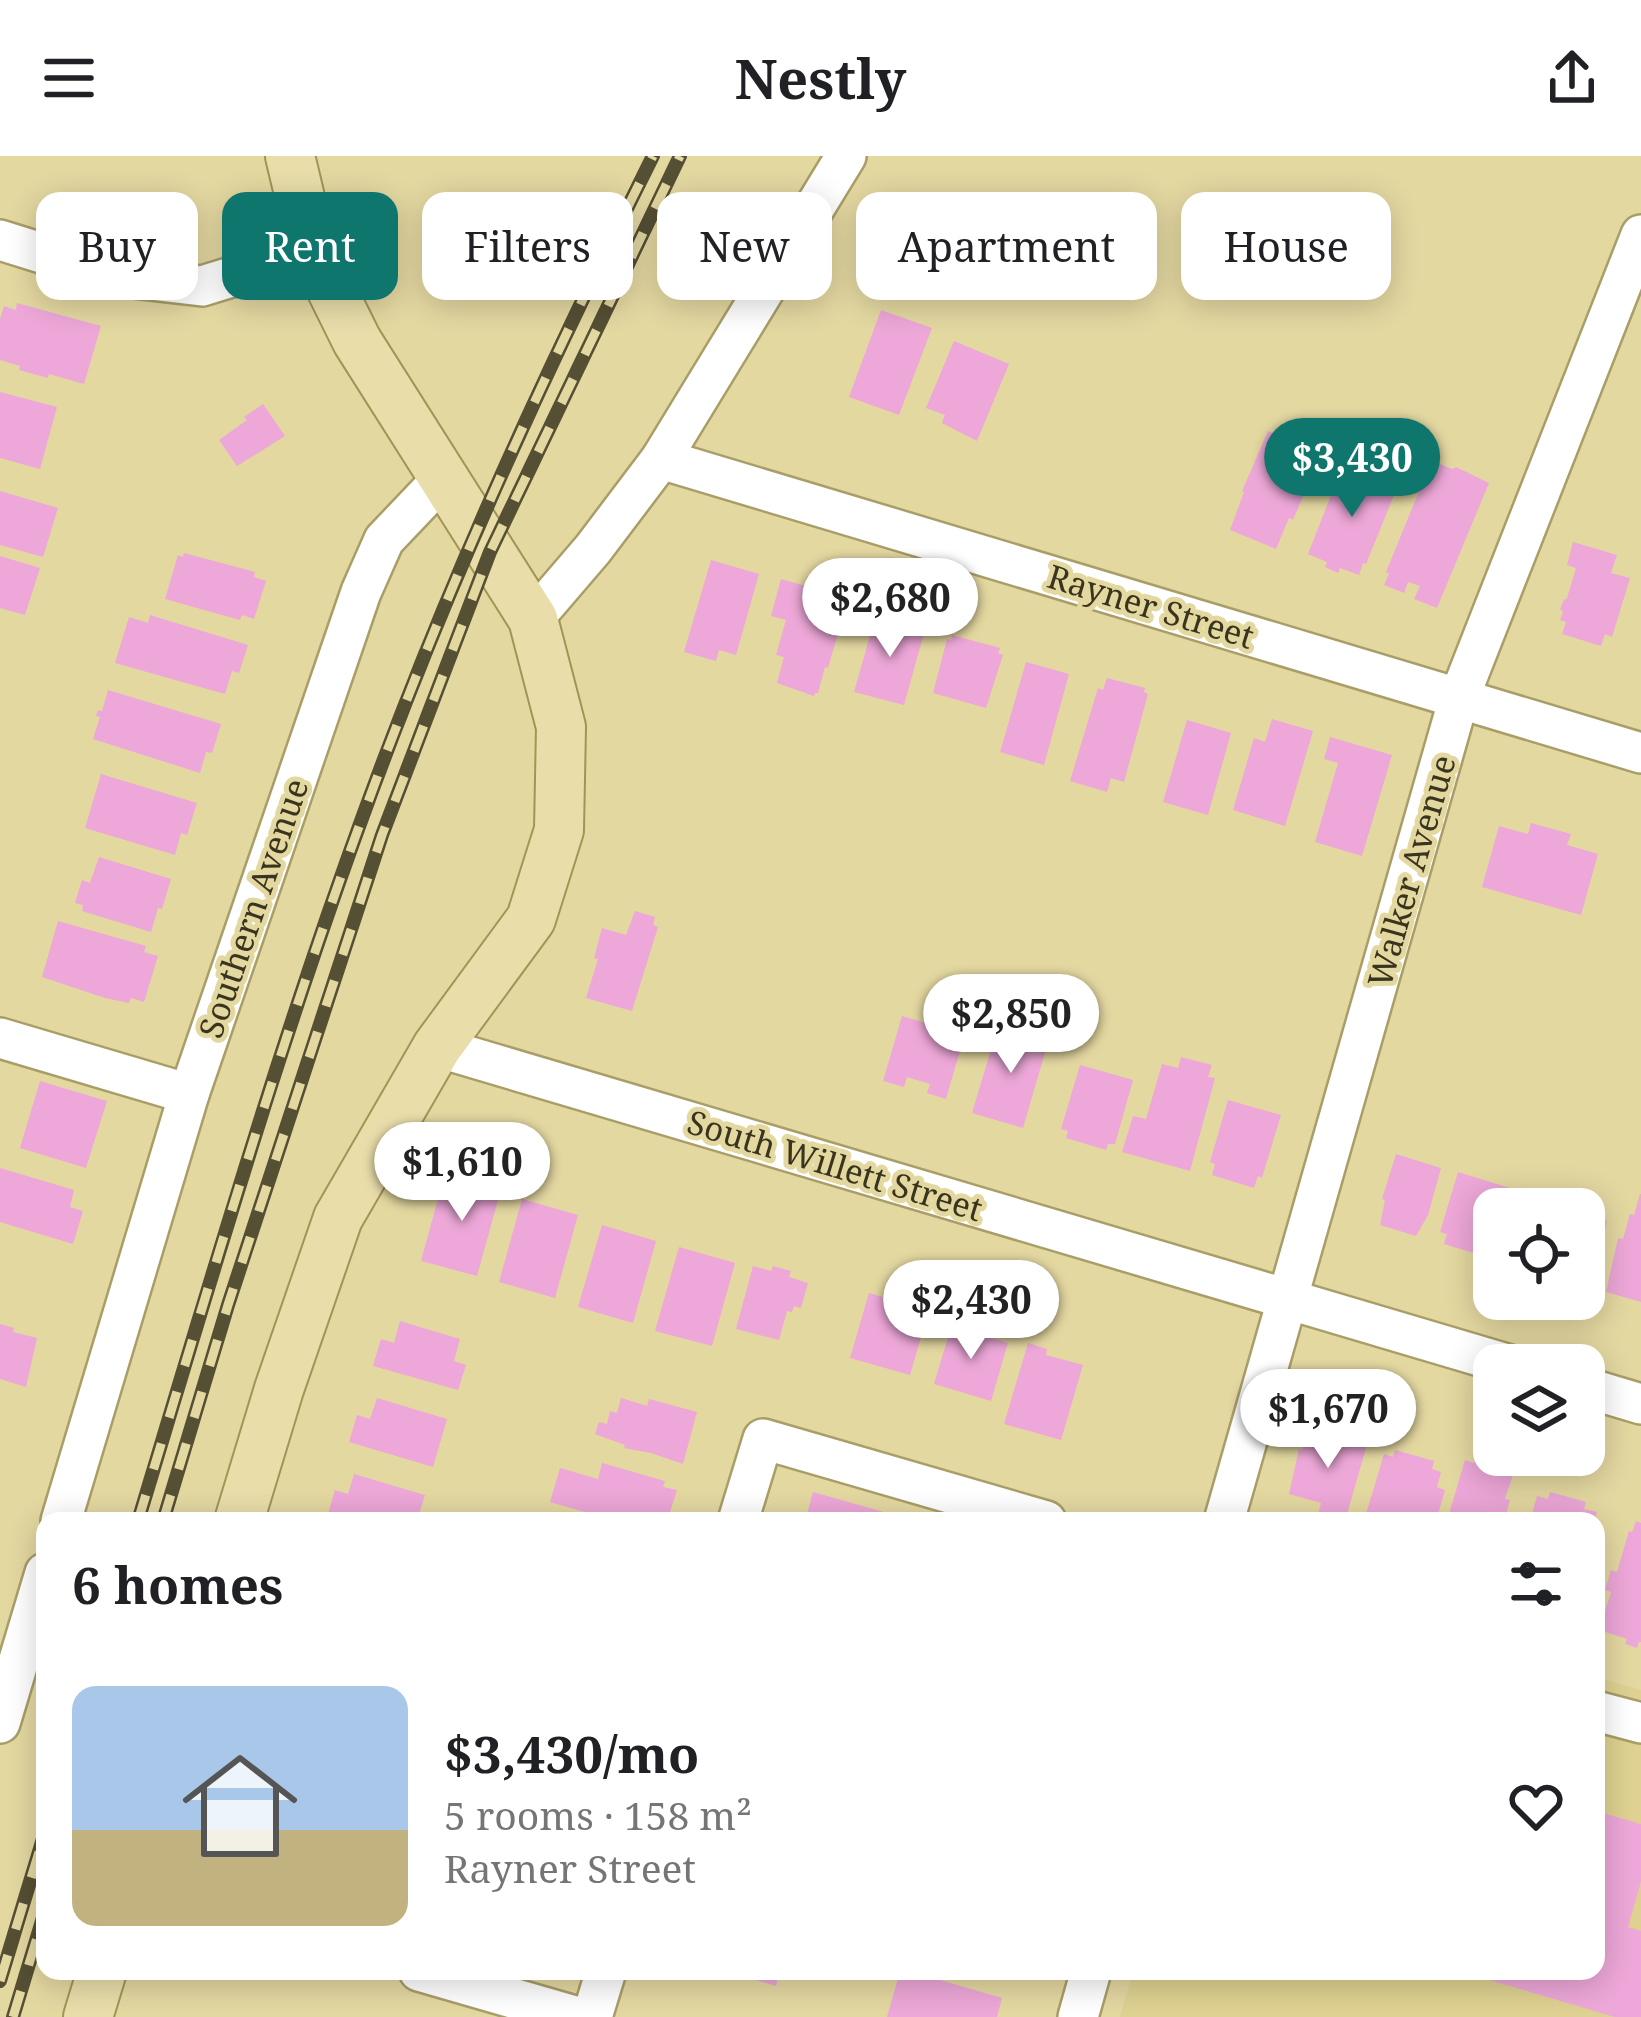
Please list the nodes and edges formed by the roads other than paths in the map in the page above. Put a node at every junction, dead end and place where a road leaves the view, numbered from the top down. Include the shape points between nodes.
1 (290, 156) edge
2 (846, 156) edge
3 (299, 192) edge
4 (1641, 235) edge
5 (0, 240) edge
6 (222, 280) edge
7 (337, 300) edge
8 (661, 459) junction
9 (443, 478) junction
10 (533, 619) junction
11 (1459, 698) junction
12 (1641, 753) edge
13 (0, 1038) edge
14 (437, 1047) junction
15 (189, 1094) junction
16 (1289, 1300) junction
17 (1473, 1354) edge
18 (1605, 1393) edge
19 (1641, 1404) edge
20 (64, 1512) edge
21 (242, 1512) edge
22 (741, 1512) edge
23 (1015, 1512) edge
24 (1227, 1512) edge
25 (36, 1603) edge
26 (1605, 1713) edge
27 (0, 1723) edge
28 (1641, 1723) edge
29 (99, 1980) edge
30 (449, 1980) edge
31 (603, 1980) edge
32 (1088, 1980) edge
33 (88, 2017) edge
34 (578, 2017) edge
35 (592, 2017) edge
36 (1078, 2017) edge

1 - 3 main road
2 - 8 street
4 - 11 street, Walker Avenue
5 - 6 street via 115,276 202,286
7 - 9 main road
8 - 10 street
8 - 11 street, Rayner Street
9 - 10 main road
9 - 15 street, Southern Avenue via 384,540 361,592
10 - 14 main road via 561,727 559,830 531,919
11 - 12 street, Rayner Street
11 - 16 street, Walker Avenue
13 - 15 street
14 - 16 street, South Willett Street
14 - 21 main road via 338,1218
15 - 20 street, Southern Avenue
16 - 17 street, South Willett Street
16 - 24 street, Walker Avenue
18 - 19 street
22 - 23 street via 763,1439
25 - 27 street
26 - 28 street
29 - 33 main road
30 - 34 street
31 - 35 street
32 - 36 street

